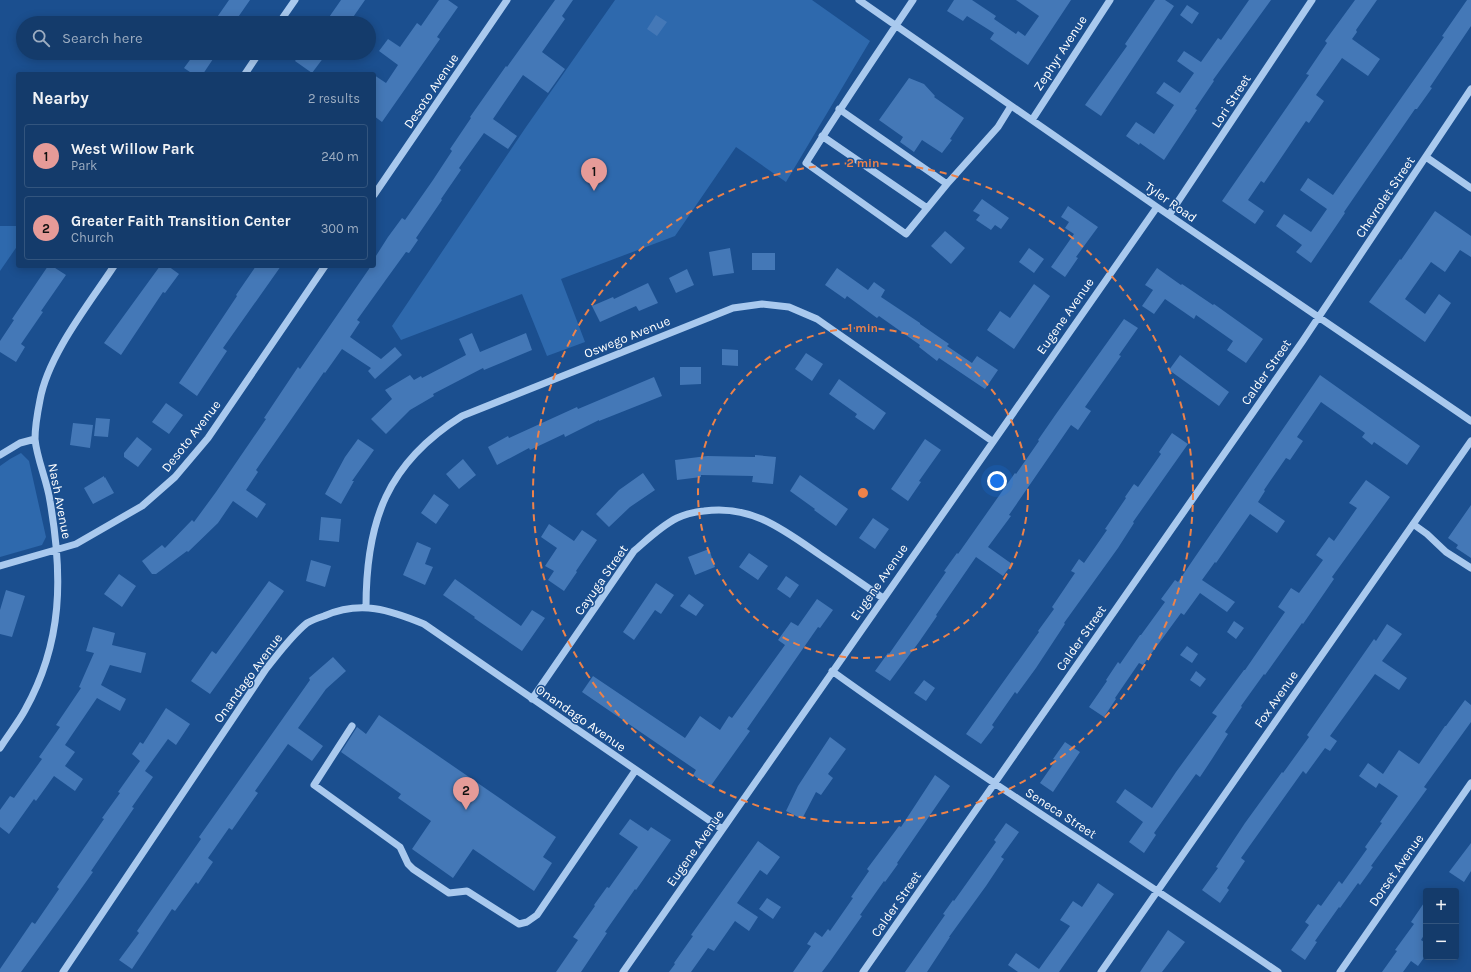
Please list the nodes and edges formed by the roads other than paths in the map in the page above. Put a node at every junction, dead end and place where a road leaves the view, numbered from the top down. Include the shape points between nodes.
1 (295, 0) edge
2 (507, 0) edge
3 (859, 0) edge
4 (913, 0) edge
5 (1110, 0) edge
6 (1312, 0) edge
7 (284, 16) edge
8 (897, 26) junction
9 (254, 60) edge
10 (246, 72) edge
11 (1471, 89) edge
12 (1011, 106) junction
13 (839, 109) junction
14 (1032, 120) junction
15 (822, 136) junction
16 (1426, 158) junction
17 (947, 184) junction
18 (1471, 188) edge
19 (376, 192) edge
20 (1156, 207) junction
21 (927, 208) junction
22 (1169, 215) junction
23 (113, 268) edge
24 (324, 268) edge
25 (1319, 318) junction
26 (1471, 421) edge
27 (35, 439) junction
28 (992, 441) junction
29 (1471, 441) edge
30 (0, 455) edge
31 (1413, 524) junction
32 (57, 551) junction
33 (0, 566) edge
34 (1471, 568) edge
35 (883, 598) junction
36 (366, 607) junction
37 (832, 671) junction
38 (532, 699) junction
39 (352, 726) dead end
40 (0, 748) edge
41 (635, 771) junction
42 (994, 783) junction
43 (1471, 783) edge
44 (722, 830) junction
45 (1158, 891) junction
46 (63, 972) edge
47 (623, 972) edge
48 (863, 972) edge
49 (1101, 972) edge
50 (1278, 972) edge
51 (1340, 972) edge

1 - 7 street
2 - 19 street, Desoto Avenue
3 - 8 street, Tyler Road
4 - 8 street
5 - 14 street, Zephyr Avenue
6 - 22 street, Lori Street
8 - 12 street, Tyler Road
8 - 13 street
9 - 10 street
11 - 16 street, Chevrolet Street
12 - 14 street, Tyler Road
12 - 17 street via 998,127
13 - 15 street
13 - 17 street
14 - 20 street, Tyler Road
15 - 21 street
15 - 21 street via 806,163 906,234
16 - 18 street
16 - 25 street, Chevrolet Street
17 - 21 street
20 - 22 street, Tyler Road
20 - 28 street, Eugene Avenue
22 - 25 street, Tyler Road
23 - 27 street, Nash Avenue via 62,345 47,375 40,400
24 - 32 street, Desoto Avenue via 208,438 175,477 142,506 76,544
25 - 26 street, Tyler Road
25 - 42 street, Calder Street
27 - 30 street via 20,443
27 - 32 street, Nash Avenue via 50,500
28 - 35 street, Eugene Avenue
28 - 36 street, Oswego Avenue via 817,320 789,307 762,304 733,308 462,416 440,429 404,466 380,508 367,561
29 - 31 street, Fox Avenue
31 - 34 street via 1446,552
31 - 45 street, Fox Avenue
32 - 33 street, Desoto Avenue
32 - 40 street, Nash Avenue via 56,624 50,650 25,710
35 - 37 street, Eugene Avenue
35 - 38 street, Cayuga Street via 764,519 741,511 724,509 692,513 655,532 634,551
36 - 38 street, Onandago Avenue via 386,610 424,624
36 - 46 street, Onandago Avenue via 333,612 308,622 293,636 266,669
37 - 42 street, Seneca Street
37 - 44 street, Eugene Avenue
38 - 41 street, Onandago Avenue
39 - 41 street via 314,785 400,846 413,869 449,893 467,891 519,924 537,915
41 - 44 street, Onandago Avenue
42 - 45 street, Seneca Street
42 - 48 street, Calder Street
43 - 51 street, Dorset Avenue
44 - 47 street, Eugene Avenue
45 - 49 street, Fox Avenue
45 - 50 street, Seneca Street

